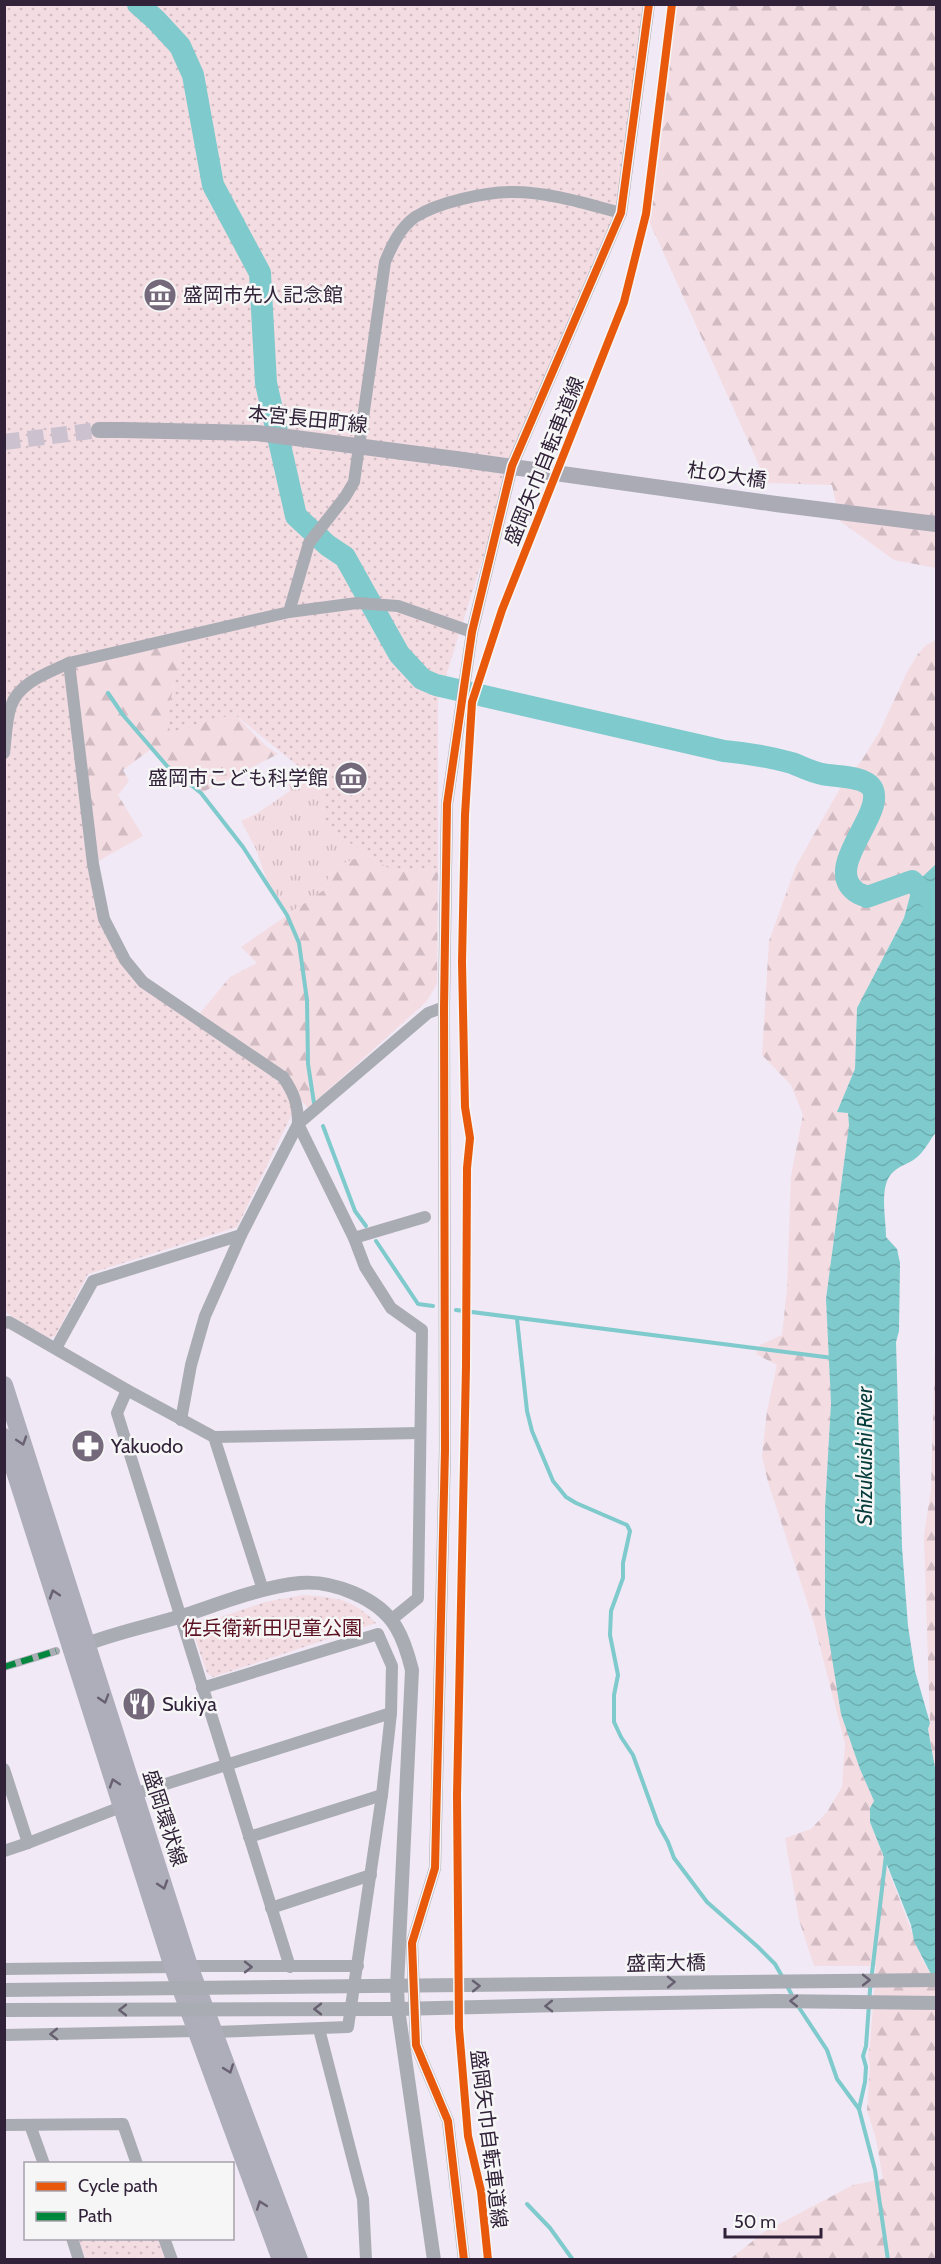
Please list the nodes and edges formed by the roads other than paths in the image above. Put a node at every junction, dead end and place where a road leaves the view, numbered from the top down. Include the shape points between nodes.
1 (649, 4) edge
2 (621, 213) junction
3 (99, 430) tunnel mouth
4 (512, 466) junction
5 (936, 524) edge
6 (289, 612) junction
7 (472, 632) junction
8 (69, 663) junction
9 (4, 753) edge
10 (444, 1007) junction
11 (298, 1124) junction
12 (425, 1217) dead end
13 (241, 1234) junction
14 (354, 1238) junction
15 (4, 1323) edge
16 (56, 1348) junction
17 (4, 1385) edge
18 (127, 1390) junction
19 (181, 1420) junction
20 (420, 1433) junction
21 (4, 1437) edge
22 (214, 1437) junction
23 (263, 1590) junction
24 (180, 1616) junction
25 (391, 1620) junction
26 (71, 1648) junction
27 (4, 1667) edge
28 (202, 1688) junction
29 (391, 1713) junction
30 (228, 1764) junction
31 (4, 1769) edge
32 (382, 1795) junction
33 (127, 1800) junction
34 (249, 1837) junction
35 (28, 1843) junction
36 (4, 1851) edge
37 (371, 1875) junction
38 (271, 1908) junction
39 (181, 1966) junction
40 (358, 1966) junction
41 (290, 1967) junction
42 (4, 1969) edge
43 (936, 1980) edge
44 (397, 1987) junction
45 (4, 1990) edge
46 (936, 2003) edge
47 (398, 2009) junction
48 (4, 2010) edge
49 (319, 2029) junction
50 (206, 2032) junction
51 (4, 2035) edge
52 (4, 2125) edge
53 (30, 2125) junction
54 (44, 2162) edge
55 (137, 2162) edge
56 (73, 2240) edge
57 (165, 2240) edge
58 (79, 2259) edge
59 (172, 2259) edge
60 (281, 2259) edge
61 (299, 2259) edge
62 (366, 2259) edge
63 (434, 2259) edge
64 (464, 2259) edge

1 - 2 street
2 - 4 street
2 - 6 street via 548,196 485,194 434,208 402,229 385,262 354,482 314,535 301,564
3 - 4 main road, 本宮長田町線, bridge via 257,433
4 - 5 main road, 杜の大橋
4 - 7 street
6 - 7 street via 357,603 398,606
6 - 8 street
7 - 10 street via 447,804
8 - 9 street via 21,689 11,706
8 - 11 street via 93,864 104,919 124,960 143,982 283,1077 294,1093
10 - 11 street via 429,1013
10 - 64 street via 445,1450 435,1868 412,1944 416,2045 448,2121
11 - 13 street
11 - 14 street
12 - 14 street
13 - 16 street via 93,1281
13 - 19 street via 205,1316
14 - 20 street via 365,1267 391,1308 422,1330
15 - 16 street via 9,1322
16 - 18 street
17 -> 26 main road, 盛岡環状線
18 - 19 street
18 - 24 street via 117,1413
19 - 22 street
20 - 22 street
20 - 25 street via 418,1598
26 -> 21 main road, 盛岡環状線
22 - 23 street
23 - 24 street
23 - 25 street via 301,1583 338,1587 356,1592
24 - 26 street
24 - 28 street
25 - 44 street via 405,1644 412,1670
26 - 27 street
26 - 33 main road, 盛岡環状線
28 - 29 street via 378,1634 392,1666
28 - 30 street
29 - 30 street
29 - 32 street
30 - 33 street
30 - 34 street
31 - 35 street
32 - 34 street
32 - 37 street
33 - 35 street
33 - 39 main road, 盛岡環状線
34 - 38 street
35 - 36 street
37 - 38 street
37 - 40 street
38 - 41 street
39 -> 41 street
39 - 42 street
39 - 50 main road, 盛岡環状線
40 - 41 street
40 - 49 street via 348,2027
44 -> 43 street, 盛南大橋, bridge
44 - 45 street, 盛南大橋, bridge
44 - 47 street
46 -> 47 street, 盛南大橋, bridge via 776,2001
47 -> 48 street, 盛南大橋, bridge
47 - 63 street
49 - 50 street
49 - 62 street via 363,2199
50 -> 51 street
60 -> 50 main road, 盛岡環状線
50 -> 61 main road, 盛岡環状線
52 - 53 street
53 - 54 street
53 - 55 street via 123,2124
56 - 58 street
57 - 59 street

